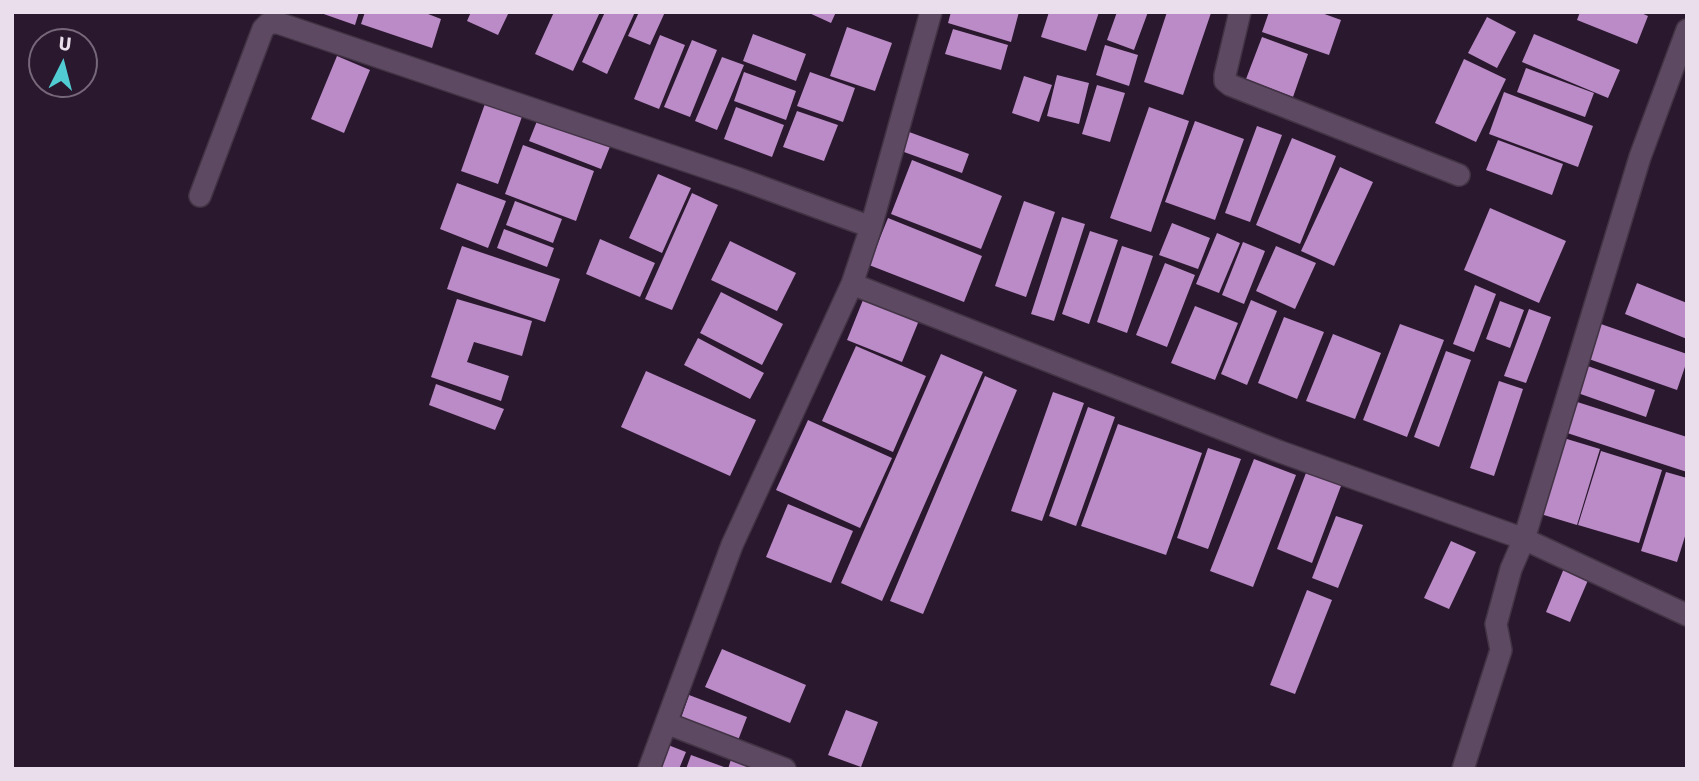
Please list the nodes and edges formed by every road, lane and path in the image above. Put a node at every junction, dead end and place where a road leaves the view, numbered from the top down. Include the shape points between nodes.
1 (931, 12) edge
2 (1240, 12) edge
3 (1687, 30) edge
4 (1682, 57) edge
5 (1459, 175) dead end
6 (200, 196) dead end
7 (871, 227) junction
8 (852, 284) junction
9 (1524, 539) junction
10 (1687, 615) edge
11 (666, 723) junction
12 (649, 769) edge
13 (785, 769) edge
14 (1463, 769) edge

1 - 7 street
2 - 5 street via 1225,75 1230,85
3 - 4 street
4 - 9 street via 1640,157
6 - 7 street via 263,29 278,23
7 - 8 street
8 - 9 street via 1279,451
8 - 11 street via 732,545
9 - 10 street
9 - 14 street via 1496,624 1501,650
11 - 12 street
11 - 13 street

